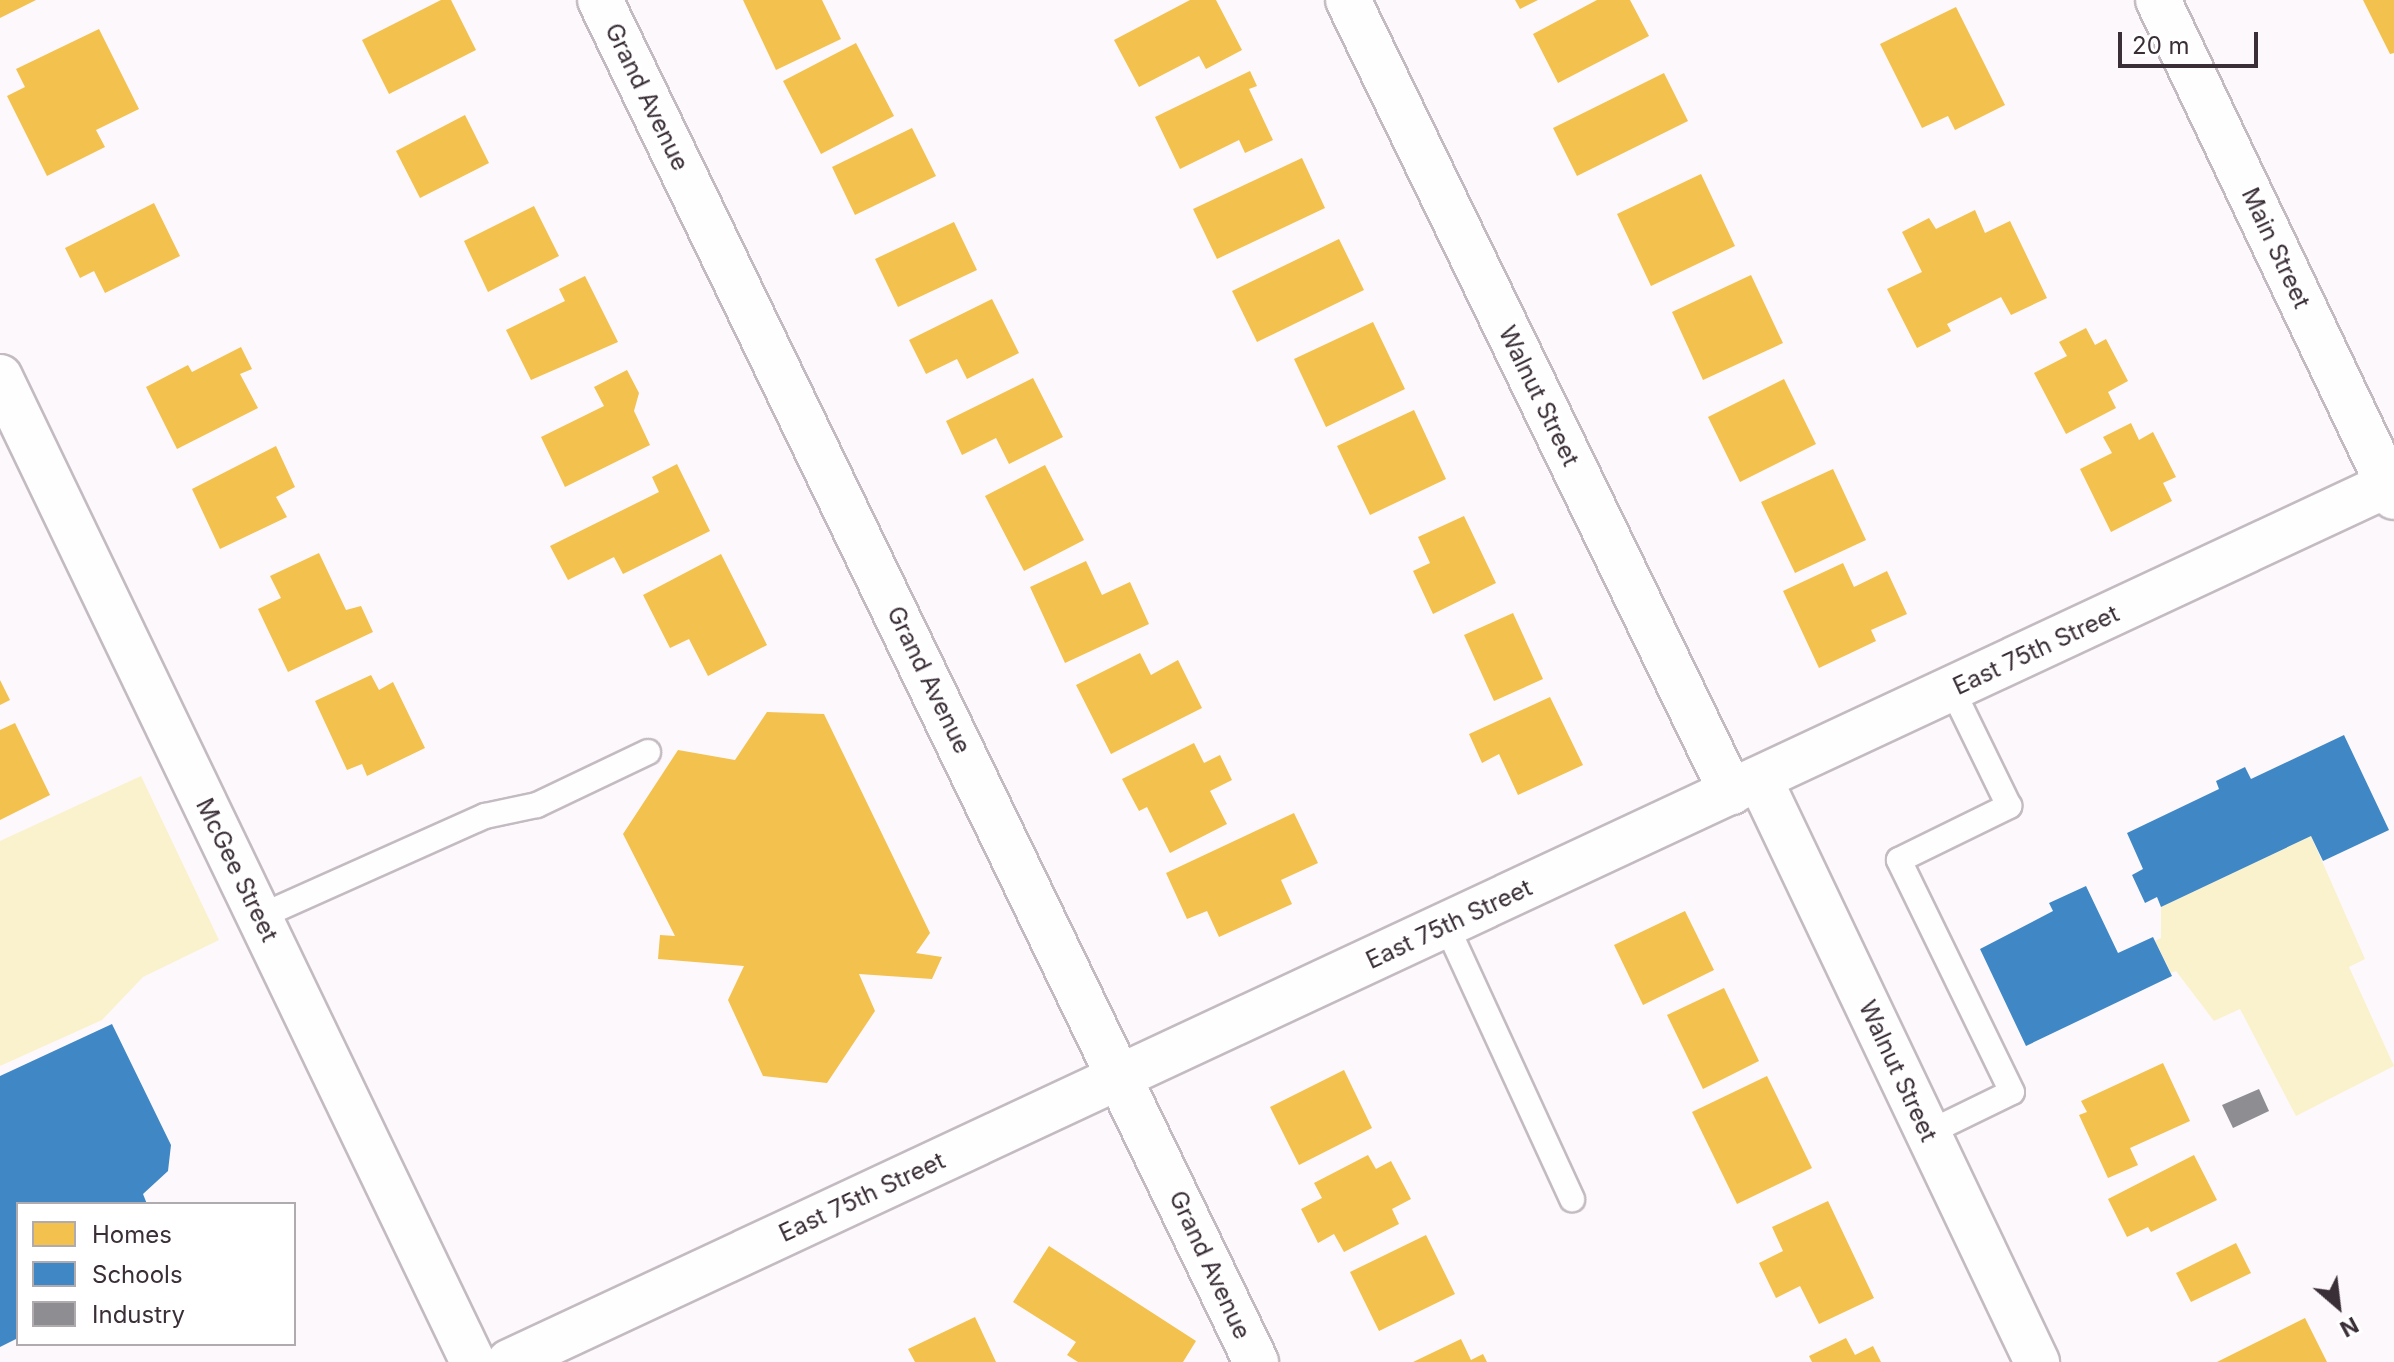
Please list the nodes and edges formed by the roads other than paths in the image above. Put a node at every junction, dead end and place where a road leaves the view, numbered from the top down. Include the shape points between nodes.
1 (600, 0) edge
2 (1348, 0) edge
3 (2158, 0) edge
4 (0, 377) edge
5 (2392, 488) edge
6 (1952, 689) junction
7 (648, 752) dead end
8 (1745, 786) junction
9 (259, 917) junction
10 (1446, 925) junction
11 (1121, 1076) junction
12 (1928, 1133) junction
13 (1572, 1199) dead end
14 (473, 1362) edge
15 (509, 1362) edge
16 (1256, 1362) edge
17 (2037, 1362) edge

1 - 11 street, Grand Avenue
2 - 8 street, Walnut Street
3 - 5 street, Main Street
4 - 9 street, McGee Street
5 - 6 street, East 75th Street
6 - 8 street, East 75th Street
6 - 12 lane via 2009,806 1899,860 2012,1092
7 - 9 lane via 537,805 485,816
8 - 10 street, East 75th Street
8 - 12 street, Walnut Street
9 - 14 street, McGee Street
10 - 11 street, East 75th Street
10 - 13 lane
11 - 15 street, East 75th Street
11 - 16 street, Grand Avenue
12 - 17 street, Walnut Street

